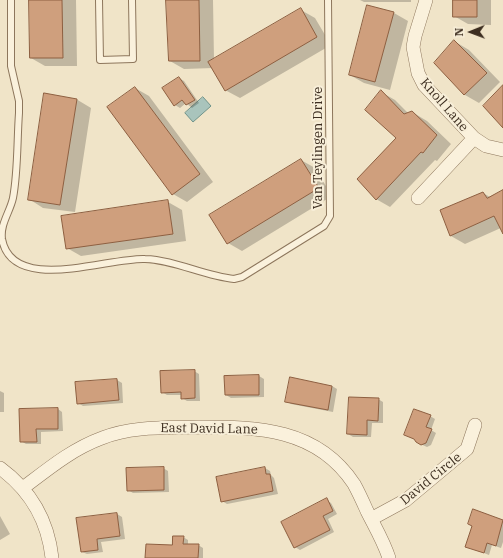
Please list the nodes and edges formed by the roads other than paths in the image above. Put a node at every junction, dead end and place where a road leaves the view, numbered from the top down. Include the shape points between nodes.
1 (11, 0) edge
2 (99, 0) edge
3 (132, 0) edge
4 (328, 0) edge
5 (426, 0) edge
6 (474, 138) junction
7 (503, 150) edge
8 (418, 198) dead end
9 (475, 425) dead end
10 (0, 468) edge
11 (23, 488) junction
12 (371, 519) junction
13 (52, 558) edge
14 (388, 558) edge

1 - 4 lane, Van Teylingen Drive via 11,66 19,101 19,113 13,197 2,229 2,239 12,258 20,264 40,270 144,259 234,279 242,277 324,226 330,216
2 - 3 lane via 100,60 133,59
5 - 6 street, Knoll Lane via 413,47 418,73 424,85
6 - 7 street, Knoll Lane via 486,146
6 - 8 street, Knoll Lane
9 - 12 street, David Circle via 467,449 406,500
10 - 11 street
11 - 12 street, East David Lane via 73,452 103,437 138,429 259,428 294,437 334,460 354,485
11 - 13 street via 35,503 48,536
12 - 14 street, East David Lane

